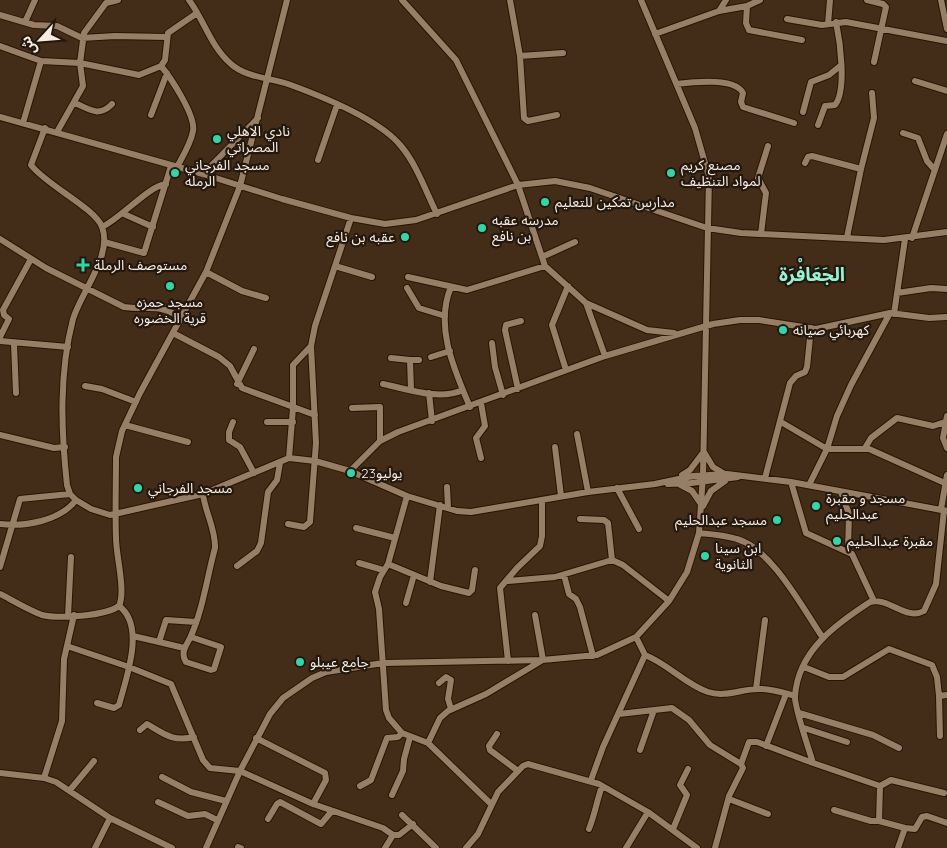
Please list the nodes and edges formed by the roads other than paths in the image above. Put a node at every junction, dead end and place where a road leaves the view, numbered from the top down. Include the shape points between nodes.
1 (35, 0) edge
2 (118, 0) edge
3 (189, 0) edge
4 (287, 0) edge
5 (402, 0) edge
6 (510, 0) edge
7 (641, 0) edge
8 (726, 0) edge
9 (760, 0) edge
10 (830, 0) edge
11 (867, 0) edge
12 (941, 0) edge
13 (747, 6) junction
14 (719, 11) junction
15 (197, 13) junction
16 (0, 15) edge
17 (787, 19) dead end
18 (25, 22) junction
19 (836, 22) junction
20 (828, 24) junction
21 (882, 29) junction
22 (947, 30) edge
23 (655, 34) junction
24 (166, 37) junction
25 (82, 38) junction
26 (802, 40) dead end
27 (947, 40) edge
28 (0, 46) edge
29 (563, 53) dead end
30 (520, 56) junction
31 (41, 61) junction
32 (874, 62) dead end
33 (80, 63) junction
34 (161, 66) junction
35 (840, 66) junction
36 (167, 73) junction
37 (268, 78) junction
38 (915, 81) dead end
39 (677, 84) junction
40 (947, 91) edge
41 (872, 93) dead end
42 (75, 103) junction
43 (112, 104) dead end
44 (337, 105) junction
45 (803, 112) dead end
46 (151, 115) dead end
47 (557, 115) dead end
48 (0, 116) edge
49 (258, 118) junction
50 (23, 123) junction
51 (794, 123) dead end
52 (818, 125) dead end
53 (45, 128) junction
54 (57, 132) junction
55 (903, 133) dead end
56 (947, 134) edge
57 (768, 146) dead end
58 (318, 160) dead end
59 (805, 163) dead end
60 (174, 166) junction
61 (860, 169) junction
62 (934, 170) junction
63 (203, 174) junction
64 (166, 184) junction
65 (518, 185) junction
66 (240, 186) junction
67 (124, 214) junction
68 (437, 214) junction
69 (351, 218) junction
70 (102, 227) junction
71 (153, 227) junction
72 (708, 228) junction
73 (947, 232) edge
74 (762, 234) junction
75 (847, 238) junction
76 (909, 238) junction
77 (0, 239) edge
78 (104, 242) junction
79 (575, 242) dead end
80 (542, 257) junction
81 (31, 259) junction
82 (335, 266) junction
83 (545, 266) junction
84 (206, 272) junction
85 (372, 277) dead end
86 (408, 277) dead end
87 (568, 286) junction
88 (86, 288) junction
89 (407, 288) dead end
90 (451, 288) junction
91 (947, 289) edge
92 (897, 293) junction
93 (266, 298) dead end
94 (586, 303) junction
95 (892, 314) junction
96 (445, 316) junction
97 (947, 317) edge
98 (181, 318) junction
99 (521, 321) dead end
100 (706, 326) junction
101 (811, 328) junction
102 (173, 333) junction
103 (677, 334) junction
104 (0, 337) edge
105 (0, 341) edge
106 (492, 343) dead end
107 (14, 344) junction
108 (311, 346) junction
109 (68, 347) junction
110 (254, 349) dead end
111 (450, 352) junction
112 (605, 356) junction
113 (432, 357) dead end
114 (391, 358) dead end
115 (410, 360) junction
116 (419, 360) dead end
117 (566, 370) junction
118 (237, 384) junction
119 (383, 384) dead end
120 (85, 386) dead end
121 (411, 389) junction
122 (518, 389) junction
123 (463, 390) junction
124 (16, 393) dead end
125 (429, 393) junction
126 (503, 395) junction
127 (136, 402) junction
128 (481, 403) junction
129 (470, 407) junction
130 (293, 408) junction
131 (352, 408) dead end
132 (315, 415) junction
133 (946, 419) edge
134 (432, 421) junction
135 (233, 422) dead end
136 (267, 422) dead end
137 (293, 422) junction
138 (781, 422) junction
139 (125, 425) junction
140 (577, 434) dead end
141 (0, 435) edge
142 (380, 441) junction
143 (188, 442) dead end
144 (65, 447) junction
145 (555, 447) dead end
146 (865, 448) junction
147 (947, 448) edge
148 (827, 449) junction
149 (703, 451) junction
150 (289, 458) junction
151 (481, 458) dead end
152 (315, 461) junction
153 (280, 462) junction
154 (350, 471) junction
155 (254, 474) junction
156 (947, 474) edge
157 (729, 476) junction
158 (703, 478) junction
159 (765, 478) junction
160 (677, 482) junction
161 (791, 482) junction
162 (947, 484) edge
163 (809, 485) junction
164 (447, 487) dead end
165 (617, 488) junction
166 (588, 492) junction
167 (841, 492) junction
168 (70, 494) junction
169 (203, 494) junction
170 (407, 496) junction
171 (561, 496) junction
172 (76, 500) junction
173 (542, 502) junction
174 (701, 504) junction
175 (440, 506) junction
176 (448, 508) junction
177 (944, 510) edge
178 (700, 512) junction
179 (116, 514) junction
180 (580, 519) dead end
181 (0, 524) edge
182 (288, 524) dead end
183 (12, 525) junction
184 (356, 528) dead end
185 (639, 529) dead end
186 (699, 533) junction
187 (395, 538) junction
188 (848, 550) junction
189 (71, 557) dead end
190 (612, 560) junction
191 (358, 563) dead end
192 (388, 564) junction
193 (237, 566) dead end
194 (0, 567) edge
195 (383, 570) junction
196 (475, 570) dead end
197 (414, 575) junction
198 (564, 575) junction
199 (430, 582) junction
200 (508, 582) junction
201 (0, 594) edge
202 (669, 601) junction
203 (874, 601) junction
204 (406, 603) dead end
205 (120, 606) junction
206 (535, 615) dead end
207 (71, 616) junction
208 (766, 620) dead end
209 (196, 622) junction
210 (133, 636) junction
211 (191, 637) junction
212 (636, 637) junction
213 (823, 638) junction
214 (158, 642) junction
215 (67, 646) junction
216 (184, 648) junction
217 (645, 655) junction
218 (593, 656) junction
219 (543, 660) junction
220 (508, 661) junction
221 (383, 663) junction
222 (129, 667) junction
223 (804, 668) junction
224 (439, 683) dead end
225 (756, 689) junction
226 (786, 694) junction
227 (947, 695) edge
228 (795, 696) junction
229 (939, 696) junction
230 (97, 702) dead end
231 (452, 709) junction
232 (654, 710) junction
233 (799, 713) junction
234 (619, 714) junction
235 (804, 728) junction
236 (140, 730) dead end
237 (402, 732) junction
238 (497, 734) dead end
239 (940, 736) dead end
240 (194, 737) junction
241 (410, 737) junction
242 (256, 738) junction
243 (847, 742) dead end
244 (428, 743) junction
245 (766, 746) junction
246 (899, 748) dead end
247 (640, 750) dead end
248 (94, 761) dead end
249 (813, 763) junction
250 (741, 764) junction
251 (688, 769) dead end
252 (240, 771) junction
253 (518, 771) junction
254 (0, 773) edge
255 (162, 777) dead end
256 (44, 778) junction
257 (591, 780) junction
258 (360, 786) dead end
259 (602, 786) junction
260 (880, 786) junction
261 (70, 790) junction
262 (944, 793) dead end
263 (392, 795) dead end
264 (729, 799) junction
265 (158, 802) dead end
266 (226, 802) junction
267 (313, 804) junction
268 (491, 804) junction
269 (834, 810) dead end
270 (332, 811) junction
271 (648, 812) junction
272 (768, 814) dead end
273 (402, 815) dead end
274 (110, 818) junction
275 (268, 819) dead end
276 (217, 820) junction
277 (879, 821) junction
278 (947, 823) edge
279 (414, 824) junction
280 (904, 828) junction
281 (589, 829) dead end
282 (673, 829) junction
283 (393, 835) junction
284 (632, 841) junction
285 (95, 848) edge
286 (172, 848) edge
287 (206, 848) edge
288 (385, 848) edge
289 (436, 848) edge
290 (466, 848) edge
291 (626, 848) edge
292 (635, 848) edge
293 (697, 848) edge
294 (715, 848) edge
295 (898, 848) edge

1 - 18 street
2 - 25 street via 106,3
3 - 15 street
4 - 37 street
5 - 65 street via 456,60
6 - 30 street
7 - 23 street
8 - 14 street
9 - 13 street
10 - 20 street
11 - 21 street via 885,5
12 - 22 street
13 - 14 street
13 - 26 street via 749,30
14 - 23 street
15 - 24 street
15 - 37 street via 231,64
16 - 18 street
17 - 20 street
18 - 25 street via 57,26
19 - 20 street
19 - 21 street
19 - 35 street
21 - 27 street
21 - 32 street
23 - 39 street
24 - 25 street
24 - 34 street via 167,58
25 - 33 street
28 - 31 street
29 - 30 street
30 - 47 street via 524,118 528,121
31 - 33 street
31 - 50 street
33 - 34 street via 134,76
33 - 42 street via 83,86
34 - 36 street
35 - 45 street via 829,75 811,82
35 - 52 street via 837,102 825,106
36 - 46 street
36 - 60 street via 194,128
37 - 44 street
37 - 49 street
38 - 40 street
39 - 51 street via 712,82 739,87 743,93 743,107
39 - 72 street via 708,167
41 - 61 street via 874,118
42 - 43 street via 96,113
42 - 54 street
44 - 58 street
44 - 68 street via 393,138 402,148
48 - 50 street
49 - 63 street
49 - 66 street
50 - 53 street
53 - 54 street
53 - 70 street via 31,164 89,212
54 - 60 street
55 - 62 street via 918,138
56 - 62 street
57 - 74 street via 758,178 766,193
59 - 61 street via 812,156
60 - 63 street
60 - 64 street
61 - 75 street
62 - 76 street
63 - 66 street
64 - 67 street via 152,188
64 - 71 street
65 - 68 street
65 - 72 street via 571,183
65 - 80 street
66 - 69 street
66 - 84 street
67 - 70 street
67 - 71 street
68 - 69 street via 385,224
69 - 82 street
70 - 78 street
71 - 78 street via 143,254
72 - 74 street
72 - 100 street
73 - 76 street
74 - 75 street
75 - 76 street
76 - 92 street
77 - 81 street
78 - 88 street via 96,271
79 - 80 street
80 - 83 street
81 - 88 street
81 - 104 street via 3,310 9,320
82 - 85 street
82 - 108 street
83 - 87 street
83 - 90 street via 467,290
84 - 93 street via 242,291
84 - 98 street
86 - 90 street
87 - 94 street
87 - 117 street via 552,325
88 - 98 street via 124,307 157,307
88 - 109 street via 73,320
89 - 96 street via 420,308
90 - 96 street
91 - 92 street
92 - 95 street
94 - 103 street via 641,328
94 - 112 street
95 - 97 street
95 - 101 street
95 - 148 street via 851,385
96 - 111 street
98 - 102 street
99 - 122 street via 506,325
100 - 101 street via 740,320
100 - 103 street
100 - 149 street
101 - 138 street via 807,367 790,383
102 - 118 street via 219,357 230,366
102 - 127 street
103 - 112 street
105 - 107 street
106 - 126 street
107 - 109 street
107 - 124 street
108 - 130 street via 293,365
108 - 132 street
109 - 144 street via 62,402
110 - 118 street
111 - 113 street
111 - 123 street
112 - 117 street
114 - 115 street
115 - 116 street
115 - 121 street
117 - 122 street
118 - 130 street
119 - 121 street
120 - 127 street
121 - 125 street
122 - 126 street
123 - 125 street via 454,394
123 - 129 street
125 - 134 street
126 - 128 street
127 - 139 street
128 - 129 street
128 - 151 street via 485,426 476,438
129 - 134 street
130 - 132 street
130 - 137 street
131 - 142 street via 380,407
132 - 152 street
133 - 146 street via 933,426 897,418 871,438
133 - 147 street via 943,438
134 - 142 street
135 - 155 street via 229,440 240,447
136 - 137 street
137 - 150 street
138 - 148 street
138 - 159 street
139 - 143 street
139 - 179 street via 116,457
140 - 166 street
141 - 144 street via 54,448
142 - 154 street
144 - 168 street
145 - 171 street
146 - 148 street
146 - 162 street
148 - 163 street
149 - 157 street via 713,467
149 - 158 street
149 - 160 street
150 - 152 street
150 - 153 street
152 - 154 street
152 - 182 street via 310,522 304,527
153 - 155 street
153 - 193 street via 277,480 268,492 261,543 257,551
154 - 170 street
155 - 169 street
156 - 162 street
157 - 158 street
157 - 159 street
157 - 178 street via 714,487
158 - 160 street
158 - 174 street
159 - 161 street
160 - 165 street
160 - 174 street via 692,491
161 - 163 street
161 - 188 street via 806,533
162 - 177 street
163 - 167 street
164 - 176 street
165 - 166 street
165 - 185 street
166 - 171 street
167 - 177 street
167 - 188 street via 850,519
168 - 172 street
168 - 183 street via 20,499
169 - 179 street
169 - 209 street via 215,540
170 - 175 street
170 - 187 street
171 - 173 street
172 - 179 street via 102,513
172 - 183 street via 61,515
173 - 176 street via 471,512
173 - 200 street via 540,546 517,568
174 - 178 street
175 - 176 street
175 - 199 street
177 - 203 street via 936,584 924,611 913,614
178 - 186 street
179 - 205 street via 117,564 122,590
180 - 190 street via 608,523
181 - 183 street
183 - 194 street
184 - 187 street
186 - 202 street via 687,572
186 - 213 street via 738,539 753,546 769,562
187 - 192 street
188 - 203 street via 856,559
189 - 207 street
190 - 198 street
190 - 202 street
191 - 195 street
192 - 195 street
192 - 197 street
195 - 221 street via 374,596 379,604
196 - 199 street via 470,593
197 - 199 street
197 - 204 street
198 - 200 street
198 - 218 street via 569,594 580,607
200 - 220 street via 500,588 500,595
201 - 207 street via 40,614
202 - 212 street
203 - 213 street
205 - 207 street via 114,610
205 - 210 street via 131,619
206 - 219 street
207 - 215 street
208 - 225 street
209 - 211 street
209 - 214 street via 166,620
210 - 214 street
210 - 222 street
211 - 216 street
211 - 216 street via 221,647 214,668 211,670 186,662
212 - 217 street
212 - 218 street
213 - 223 street via 811,651
214 - 216 street
215 - 222 street
215 - 256 street via 62,673 62,721
217 - 225 street via 709,693
217 - 234 street
218 - 219 street
219 - 220 street
219 - 231 street via 486,694
220 - 221 street
221 - 237 street via 386,710
221 - 242 street via 326,672 298,686 278,703
222 - 230 street via 119,705 114,708
222 - 240 street via 171,684
223 - 228 street
223 - 229 street via 838,678 884,650 892,650 932,664 938,677
224 - 231 street via 446,677 450,680 448,699
225 - 226 street
226 - 228 street
226 - 245 street
227 - 229 street
228 - 233 street
229 - 239 street
231 - 244 street via 440,718
232 - 234 street
232 - 247 street
232 - 250 street via 669,708 677,711 710,745
233 - 235 street
233 - 246 street via 873,735
234 - 257 street
235 - 243 street
235 - 249 street
236 - 240 street via 147,724 171,739
237 - 241 street
237 - 258 street via 398,737 387,738 371,780
238 - 253 street via 489,746 490,750
240 - 252 street via 210,768
241 - 244 street
241 - 263 street via 404,771
242 - 252 street
242 - 267 street via 325,773 326,780
244 - 268 street
245 - 249 street
245 - 250 street via 751,741
248 - 261 street
249 - 260 street
250 - 264 street via 744,767
251 - 282 street via 680,785 687,794
252 - 266 street
252 - 267 street
253 - 257 street via 532,764
253 - 268 street
254 - 256 street
255 - 266 street via 191,792
256 - 261 street
257 - 259 street
259 - 271 street
259 - 281 street
260 - 262 street via 891,780
260 - 277 street
261 - 274 street
264 - 272 street
264 - 294 street
265 - 276 street via 188,816 205,814
266 - 276 street
267 - 270 street
268 - 290 street via 478,834
269 - 277 street
270 - 275 street via 322,824 280,802
270 - 283 street via 383,828
271 - 282 street
271 - 284 street
273 - 279 street
274 - 285 street
274 - 286 street
276 - 287 street
277 - 280 street
278 - 280 street via 924,816 915,829
279 - 283 street via 399,835
279 - 289 street
280 - 295 street
282 - 293 street
283 - 288 street
284 - 291 street
284 - 292 street

